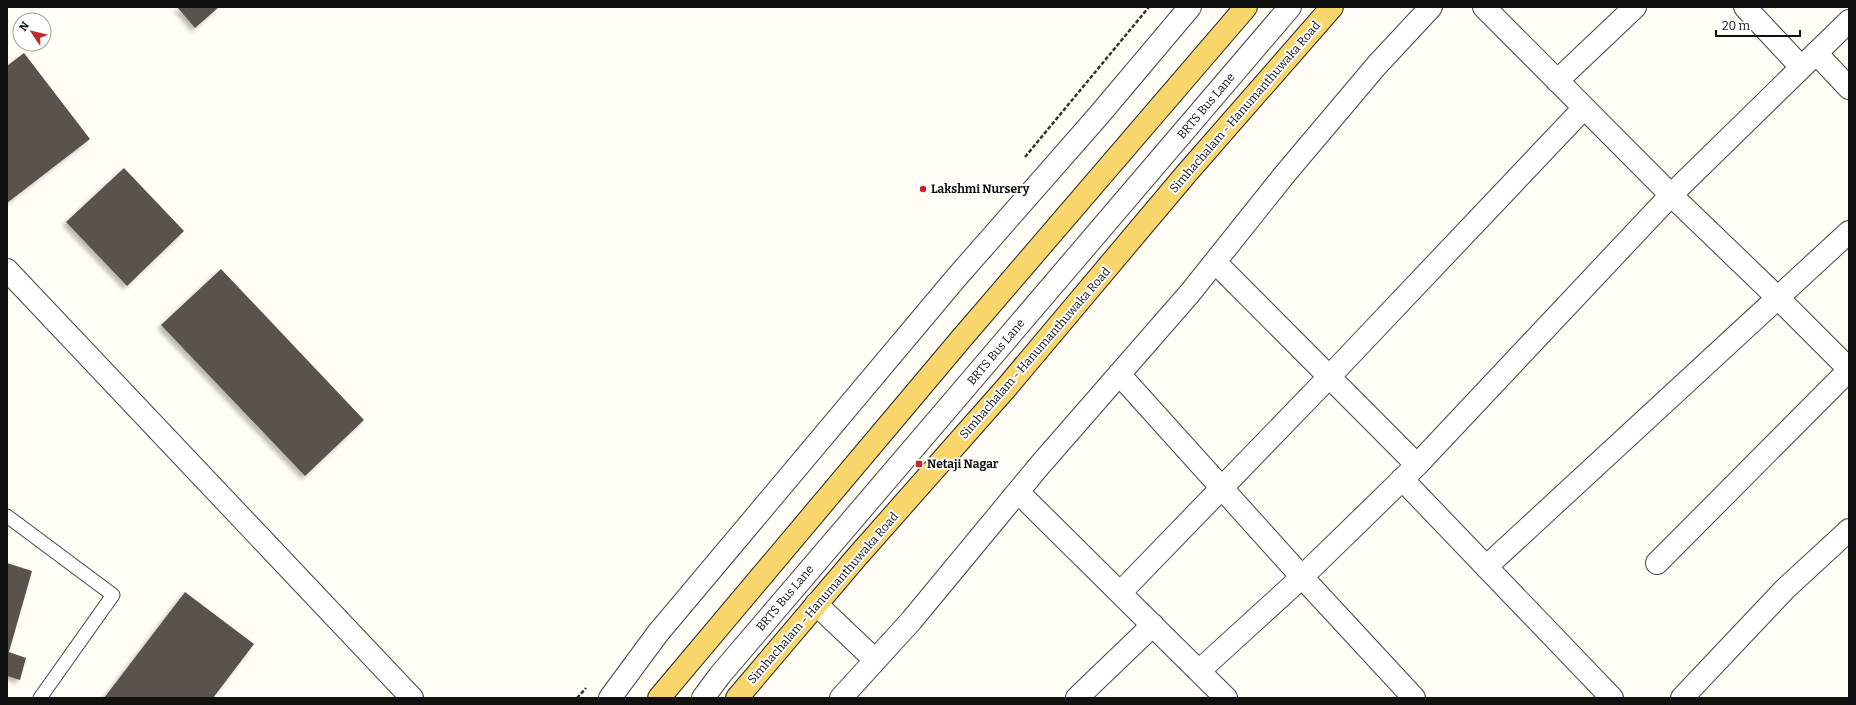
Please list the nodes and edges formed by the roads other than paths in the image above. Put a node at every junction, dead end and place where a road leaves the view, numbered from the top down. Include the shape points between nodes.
1 (1190, 7) edge
2 (1246, 7) edge
3 (1290, 7) edge
4 (1332, 7) edge
5 (1431, 7) edge
6 (1484, 7) edge
7 (1635, 7) edge
8 (1745, 7) edge
9 (1849, 21) edge
10 (1809, 60) junction
11 (1557, 81) junction
12 (1849, 88) edge
13 (1584, 108) junction
14 (1671, 195) junction
15 (1849, 232) edge
16 (1215, 262) junction
17 (7, 270) edge
18 (1778, 298) junction
19 (1849, 370) edge
20 (1119, 374) junction
21 (1329, 377) junction
22 (1409, 472) junction
23 (1222, 488) junction
24 (1018, 492) junction
25 (7, 516) edge
26 (1849, 530) edge
27 (1657, 563) dead end
28 (1486, 567) junction
29 (1302, 577) junction
30 (1120, 594) junction
31 (816, 604) junction
32 (1153, 625) junction
33 (875, 660) junction
34 (1199, 671) junction
35 (845, 696) edge
36 (40, 698) edge
37 (412, 698) edge
38 (610, 698) edge
39 (659, 698) edge
40 (703, 698) edge
41 (737, 698) edge
42 (1077, 698) edge
43 (1226, 698) edge
44 (1414, 698) edge
45 (1612, 698) edge
46 (1682, 698) edge

1 - 38 street via 1100,115 940,296 658,633
2 - 39 main road via 956,345
3 - 40 street, BRTS Bus Lane
4 - 31 main road, Simhachalam - Hanumanthuwaka Road via 1186,174 1006,388
5 - 16 street via 1377,65 1284,174
6 - 11 street
7 - 11 street
8 - 10 street
9 - 10 street
10 - 12 street
10 - 14 street
11 - 13 street
13 - 14 street
13 - 21 street
14 - 18 street
14 - 22 street
15 - 18 street
16 - 20 street
16 - 21 street
17 - 37 street
18 - 19 street
18 - 28 street
19 - 27 street
20 - 23 street
20 - 24 street
21 - 22 street
21 - 23 street
22 - 28 street
22 - 29 street
23 - 29 street
23 - 30 street
24 - 30 street
24 - 33 street via 911,621
25 - 36 lane via 113,595
26 - 46 street via 1785,589
28 - 45 street
29 - 34 street
29 - 44 street
30 - 32 street
31 - 33 street
31 - 41 main road, Simhachalam - Hanumanthuwaka Road
32 - 34 street
32 - 42 street
33 - 35 street
34 - 43 street

